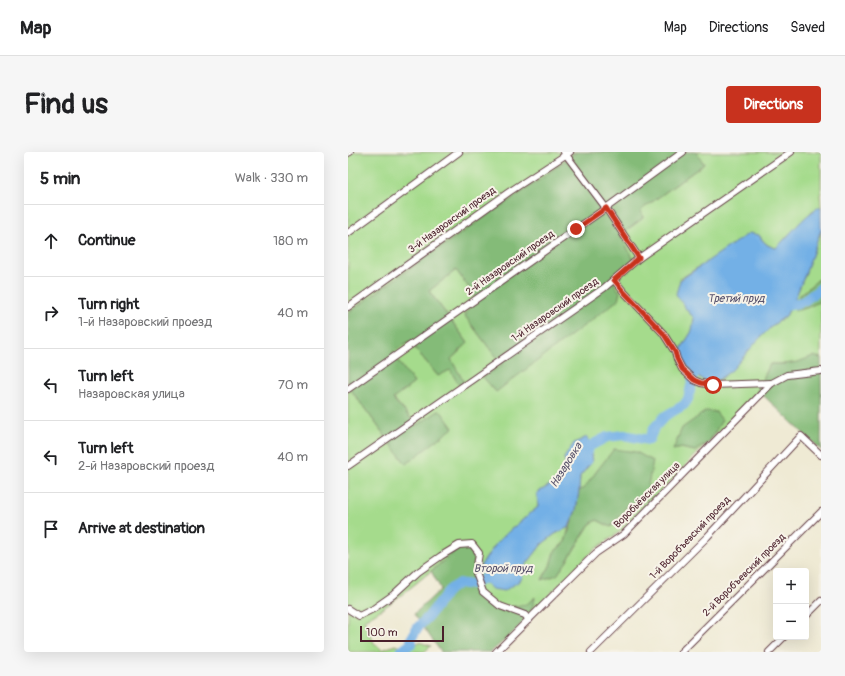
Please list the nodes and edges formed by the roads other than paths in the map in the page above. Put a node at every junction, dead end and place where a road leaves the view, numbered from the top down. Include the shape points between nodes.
1 (460, 152) edge
2 (683, 152) edge
3 (791, 152) edge
4 (567, 153) edge
5 (606, 208) junction
6 (348, 233) edge
7 (639, 258) junction
8 (614, 280) junction
9 (348, 307) edge
10 (821, 371) edge
11 (772, 382) junction
12 (348, 389) edge
13 (821, 455) edge
14 (348, 466) edge
15 (821, 512) edge
16 (821, 601) edge
17 (348, 609) edge
18 (809, 613) edge
19 (529, 620) junction
20 (781, 640) edge
21 (496, 652) edge
22 (591, 652) edge
23 (681, 652) edge
24 (769, 652) edge

1 - 6 street
2 - 5 street, 2-й Назаровский проезд
3 - 7 street, 1-й Назаровский проезд
4 - 5 street
4 - 9 street, 3-й Назаровский проезд
5 - 7 street
5 - 12 street, 2-й Назаровский проезд
7 - 8 street, 1-й Назаровский проезд
8 - 11 street via 663,333 682,369 694,380 713,385
8 - 14 street, 1-й Назаровский проезд
10 - 11 street, Воробьёвская улица via 787,375
11 - 19 street, Воробьёвская улица via 624,534 596,552
13 - 22 street, 1-й Воробъевский проезд via 801,436 707,537
15 - 23 street, 2-й Воробъевский проезд
16 - 18 street
17 - 19 street via 359,616 373,609 440,556 460,545 472,544 479,553 476,573 483,592 500,606 525,615
19 - 21 street, Воробьёвская улица
20 - 24 street

